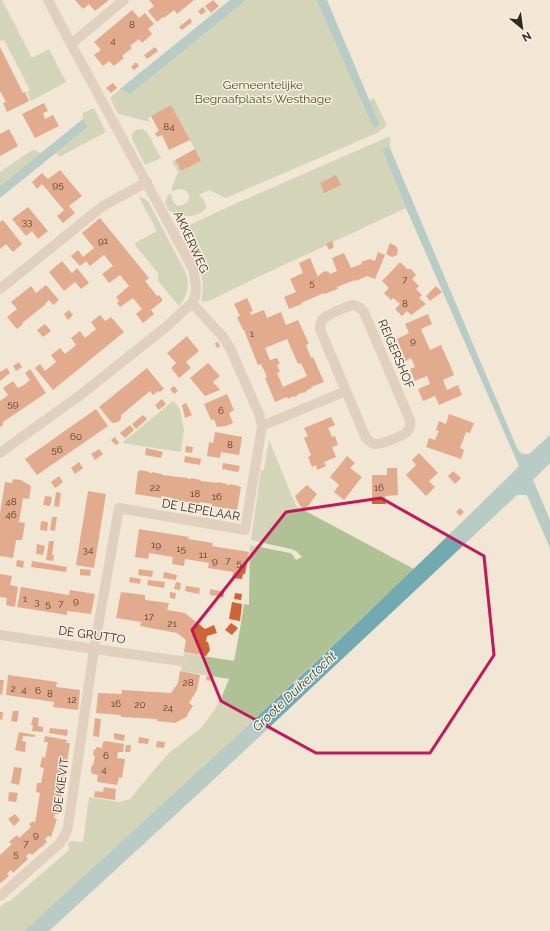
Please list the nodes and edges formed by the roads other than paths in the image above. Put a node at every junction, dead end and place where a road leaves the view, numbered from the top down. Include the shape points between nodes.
1 (48, 0) edge
2 (124, 0) edge
3 (71, 44) junction
4 (147, 182) junction
5 (0, 289) edge
6 (192, 302) junction
7 (346, 391) junction
8 (262, 426) junction
9 (0, 453) edge
10 (0, 635) edge
11 (94, 649) junction
12 (181, 661) dead end
13 (0, 896) edge

1 - 3 street, AKKERWEG
2 - 3 street
3 - 4 street, AKKERWEG
4 - 5 street via 103,206
4 - 6 street, AKKERWEG via 193,269 196,285
6 - 8 street, DE LEPELAAR via 230,348
6 - 9 street via 166,327
7 - 7 street, REIGERSHOF via 369,442 380,444 409,430 410,420 364,312 352,305 325,316 320,322 320,329
7 - 8 street
8 - 11 street, DE LEPELAAR via 245,530 119,508
10 - 11 street, DE GRUTTO
11 - 12 street, DE GRUTTO
11 - 13 street, DE KIEVIT via 68,827 59,844

